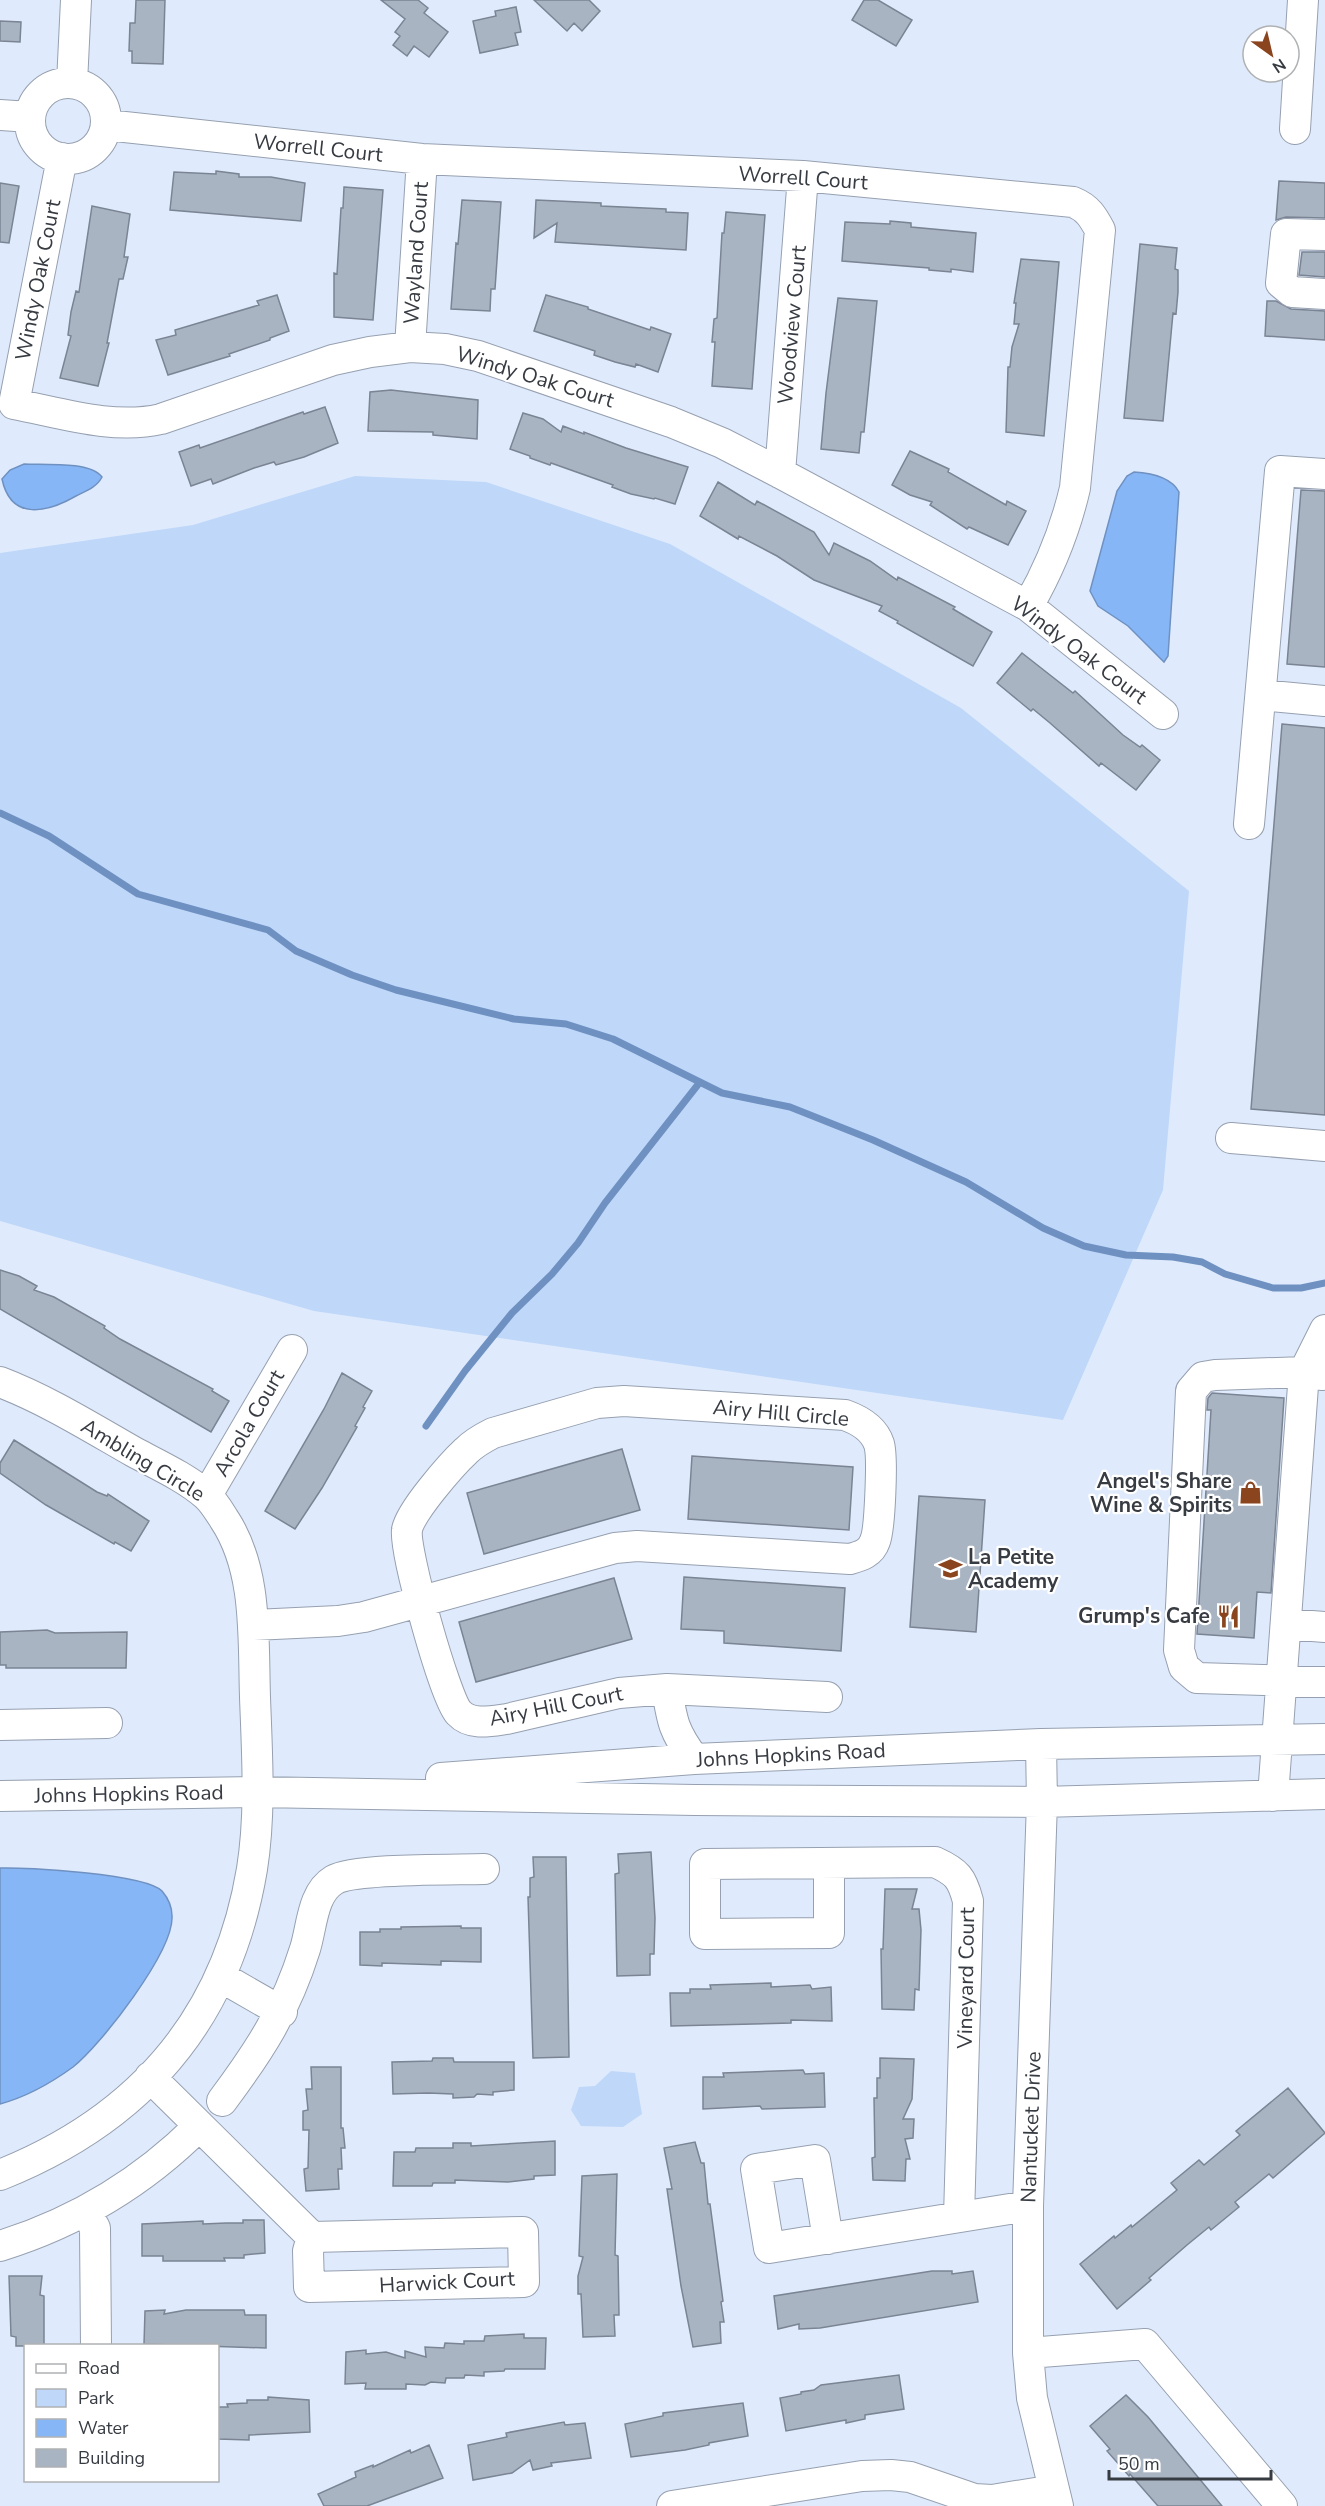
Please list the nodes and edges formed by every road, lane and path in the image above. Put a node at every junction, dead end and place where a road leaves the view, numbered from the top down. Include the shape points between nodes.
1 (76, 0) edge
2 (1303, 0) edge
3 (72, 83) junction
4 (0, 116) edge
5 (30, 117) junction
6 (106, 125) junction
7 (1295, 129) dead end
8 (62, 158) junction
9 (422, 159) junction
10 (803, 176) junction
11 (1325, 235) edge
12 (1325, 294) edge
13 (410, 347) junction
14 (780, 473) junction
15 (1325, 474) edge
16 (1028, 606) junction
17 (1261, 694) junction
18 (1325, 701) edge
19 (1163, 714) dead end
20 (1249, 824) dead end
21 (1231, 1138) dead end
22 (1325, 1146) edge
23 (1325, 1330) edge
24 (292, 1350) dead end
25 (1314, 1374) edge
26 (0, 1382) edge
27 (207, 1495) junction
28 (422, 1600) junction
29 (1287, 1624) junction
30 (253, 1625) junction
31 (1325, 1627) edge
32 (1283, 1679) junction
33 (1325, 1682) edge
34 (667, 1689) junction
35 (827, 1697) dead end
36 (107, 1723) dead end
37 (0, 1725) edge
38 (1279, 1738) junction
39 (1325, 1739) edge
40 (1041, 1744) junction
41 (694, 1759) junction
42 (258, 1792) junction
43 (1325, 1794) edge
44 (0, 1796) edge
45 (1273, 1796) junction
46 (1042, 1802) junction
47 (829, 1863) junction
48 (484, 1869) dead end
49 (221, 1977) junction
50 (282, 2012) junction
51 (150, 2077) junction
52 (222, 2101) dead end
53 (199, 2126) junction
54 (0, 2175) edge
55 (1028, 2206) junction
56 (86, 2212) junction
57 (960, 2217) junction
58 (312, 2237) junction
59 (828, 2239) dead end
60 (0, 2246) edge
61 (96, 2344) edge
62 (1028, 2353) junction
63 (1056, 2498) edge
64 (672, 2506) edge
65 (1282, 2506) edge

1 - 3 street
2 - 7 street
3 - 5 street via 58,84 43,93
3 - 6 street via 97,96
4 - 5 street
5 - 8 street via 38,144 47,153
6 - 8 street via 100,141 90,151 76,158
6 - 9 street, Worrell Court
8 - 13 street, Windy Oak Court via 14,404 141,424 333,360
9 - 10 street, Worrell Court
9 - 13 street, Wayland Court
10 - 14 street, Woodview Court
10 - 16 street, Worrell Court via 1073,202 1084,207 1100,230 1075,488 1068,522
11 - 12 street via 1286,234 1281,283 1292,292
13 - 14 street, Windy Oak Court via 445,349 502,363 671,422
14 - 16 street, Windy Oak Court
15 - 17 street via 1280,471
16 - 19 street, Windy Oak Court
17 - 18 street
17 - 20 street
21 - 22 street
23 - 25 street
24 - 27 street, Arcola Court
25 - 29 street
25 - 32 street via 1215,1375 1203,1377 1191,1391 1179,1650 1184,1667 1197,1678
26 - 27 street, Ambling Circle via 32,1394
27 - 30 street, Ambling Circle via 239,1545
28 - 28 street, Airy Hill Circle via 615,1548 637,1546 850,1559 862,1556 876,1540 879,1443 861,1421 845,1415 624,1401 597,1403 493,1433 465,1451 415,1512 407,1528 407,1547
28 - 30 street, Airy Hill Circle via 355,1619
28 - 34 street, Airy Hill Court via 448,1692 460,1715 471,1720 507,1719 619,1693
29 - 31 street
29 - 32 street
30 - 42 street, Ambling Circle
32 - 33 street
32 - 38 street
34 - 35 street, Airy Hill Court
34 - 41 street via 672,1724
36 - 37 street
38 - 39 street, Johns Hopkins Road
38 - 40 street, Johns Hopkins Road
38 - 45 street
40 - 41 street, Johns Hopkins Road
40 - 46 street, Nantucket Drive
41 - 42 street, Johns Hopkins Road
42 - 44 street, Johns Hopkins Road
42 - 46 street, Johns Hopkins Road
42 - 49 street, Ambling Circle via 244,1908
43 - 45 street, Johns Hopkins Road
45 - 46 street, Johns Hopkins Road
46 - 55 street, Nantucket Drive
47 - 47 street, Vineyard Court via 705,1864 705,1934 829,1933
47 - 57 street, Vineyard Court via 935,1862 955,1871 964,1886 968,1901
48 - 50 street via 355,1873 333,1880 318,1899
49 - 50 street
49 - 51 street, Ambling Circle via 203,2013
50 - 52 street
51 - 53 street
51 - 54 street, Ambling Circle via 117,2110 79,2137
53 - 56 street via 141,2177
53 - 58 street
55 - 57 street
55 - 62 street, Nantucket Drive
56 - 60 street
56 - 61 street via 95,2228
57 - 59 street
58 - 58 street, Harwick Court via 523,2232 524,2282 309,2287 308,2251
62 - 63 street, Nantucket Drive via 1032,2398
62 - 65 street via 1145,2344
63 - 64 street via 974,2499 910,2477 891,2475 862,2476

